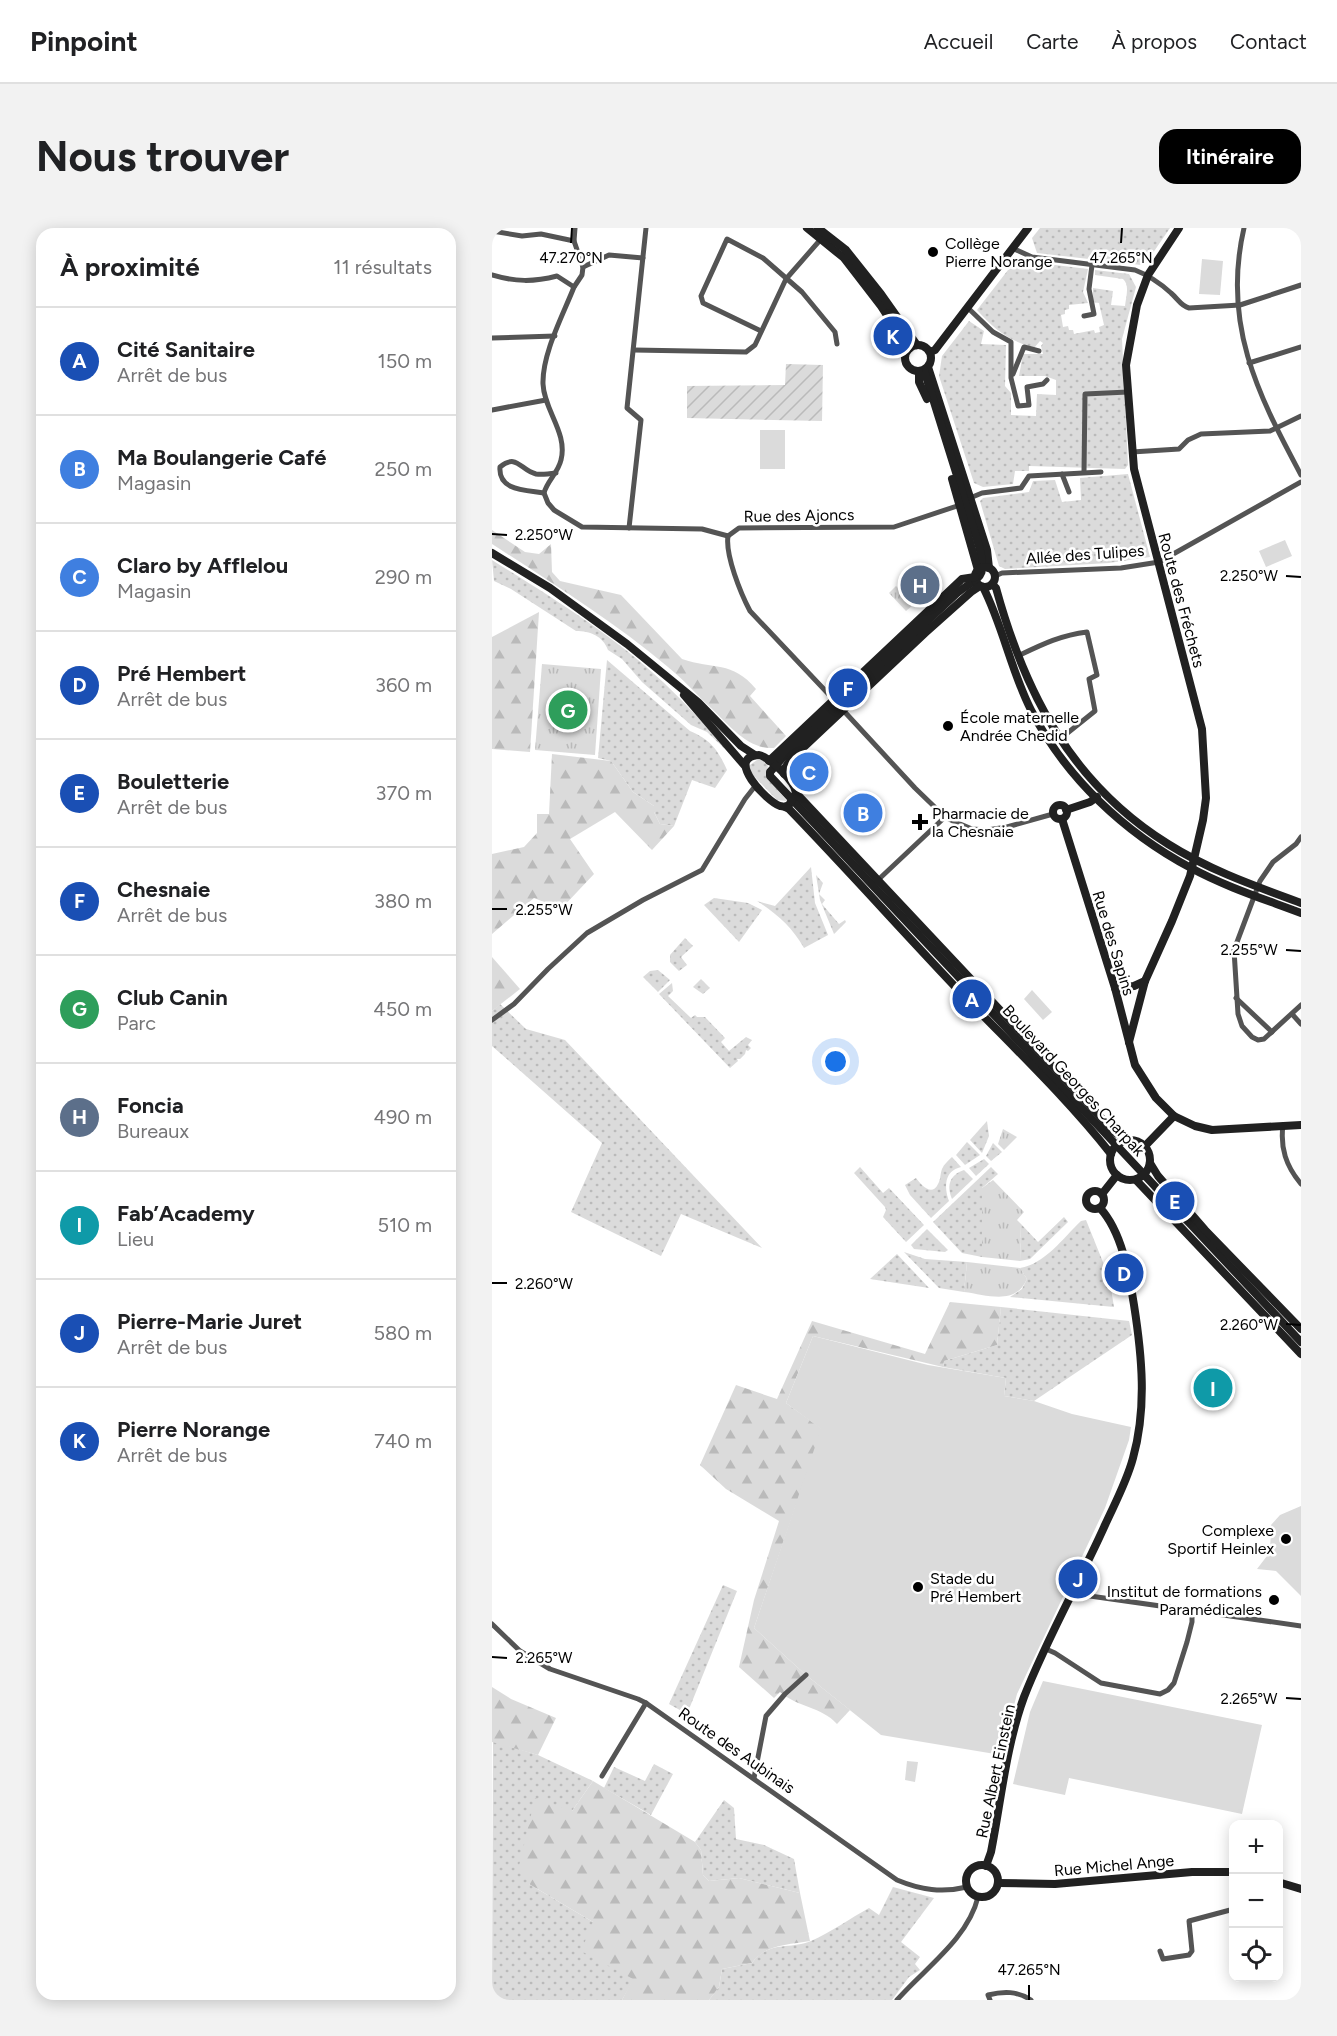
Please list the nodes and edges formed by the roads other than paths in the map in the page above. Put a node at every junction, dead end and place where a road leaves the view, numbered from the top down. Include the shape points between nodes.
1 (575, 228) edge
2 (646, 228) edge
3 (807, 228) edge
4 (818, 228) edge
5 (1028, 228) edge
6 (1179, 228) edge
7 (1244, 228) edge
8 (492, 231) edge
9 (821, 239) junction
10 (574, 241) junction
11 (1012, 248) junction
12 (643, 258) junction
13 (1092, 265) junction
14 (583, 267) junction
15 (492, 275) edge
16 (1148, 275) junction
17 (786, 279) junction
18 (1301, 285) edge
19 (574, 287) junction
20 (1236, 304) junction
21 (967, 308) junction
22 (1084, 316) dead end
23 (761, 331) junction
24 (555, 336) junction
25 (492, 338) edge
26 (1011, 342) junction
27 (837, 344) dead end
28 (913, 347) junction
29 (1024, 347) junction
30 (1301, 347) edge
31 (634, 350) junction
32 (1039, 351) dead end
33 (930, 352) junction
34 (1249, 363) junction
35 (924, 370) junction
36 (1011, 378) junction
37 (1047, 380) dead end
38 (1027, 387) junction
39 (1014, 390) junction
40 (1128, 392) junction
41 (546, 400) junction
42 (492, 410) edge
43 (1301, 416) edge
44 (1276, 428) junction
45 (1132, 452) junction
46 (1084, 472) junction
47 (1101, 472) dead end
48 (556, 473) junction
49 (1062, 474) junction
50 (1301, 475) edge
51 (1301, 482) edge
52 (1069, 492) dead end
53 (544, 493) junction
54 (970, 498) junction
55 (960, 505) junction
56 (629, 528) junction
57 (728, 536) junction
58 (492, 553) edge
59 (1160, 562) junction
60 (983, 577) junction
61 (1017, 656) junction
62 (674, 682) junction
63 (839, 705) junction
64 (1060, 739) junction
65 (755, 755) junction
66 (774, 763) junction
67 (745, 766) junction
68 (784, 774) junction
69 (756, 785) junction
70 (1102, 791) junction
71 (794, 797) junction
72 (1096, 798) junction
73 (785, 807) junction
74 (1066, 810) junction
75 (1053, 814) junction
76 (945, 817) junction
77 (1062, 819) junction
78 (1301, 837) edge
79 (1193, 858) junction
80 (1191, 868) junction
81 (878, 880) junction
82 (1256, 887) junction
83 (1253, 896) junction
84 (1301, 903) edge
85 (1301, 913) edge
86 (1145, 981) junction
87 (1115, 988) junction
88 (1236, 998) junction
89 (1301, 1005) edge
90 (1292, 1014) junction
91 (492, 1020) edge
92 (1135, 1021) junction
93 (1124, 1023) junction
94 (1301, 1024) edge
95 (1272, 1032) junction
96 (1129, 1042) junction
97 (1174, 1116) junction
98 (1282, 1125) junction
99 (1301, 1125) edge
100 (1128, 1140) junction
101 (1117, 1146) junction
102 (1144, 1146) junction
103 (1111, 1154) junction
104 (1150, 1163) junction
105 (1117, 1175) junction
106 (1146, 1177) junction
107 (1136, 1180) junction
108 (1301, 1184) edge
109 (1102, 1194) junction
110 (1100, 1208) junction
111 (1301, 1329) edge
112 (1301, 1342) edge
113 (1301, 1354) edge
114 (1074, 1592) junction
115 (1191, 1611) junction
116 (492, 1623) edge
117 (1301, 1626) edge
118 (1046, 1649) junction
119 (806, 1675) dead end
120 (646, 1703) junction
121 (602, 1776) dead end
122 (754, 1778) junction
123 (986, 1866) junction
124 (1229, 1872) edge
125 (998, 1883) junction
126 (1283, 1884) edge
127 (967, 1887) junction
128 (1301, 1889) edge
129 (978, 1897) junction
130 (1229, 1911) edge
131 (1160, 1951) dead end
132 (897, 2000) edge
133 (990, 2000) edge
134 (1031, 2000) edge

1 - 10 street
2 - 12 street
3 - 9 street
4 - 28 street via 846,250 881,294
5 - 11 street
6 - 16 street, Route des Fréchets
7 - 20 street
8 - 10 street
9 - 17 street
9 - 28 street via 844,258
10 - 14 street
11 - 13 street via 1032,257
11 - 21 street
12 - 14 street via 609,255
12 - 31 street
13 - 16 street
13 - 22 street via 1089,289 1094,314
14 - 19 street
15 - 19 street via 536,282 557,276
16 - 20 street via 1185,307
16 - 40 street, Route des Fréchets via 1132,329 1126,365
17 - 23 street
17 - 23 street via 763,258 727,239 701,296 703,303
17 - 27 street via 835,332
18 - 20 street
19 - 24 street
20 - 34 street
21 - 26 street via 993,332
21 - 33 street
23 - 31 street via 755,345 746,352
24 - 25 street
24 - 41 street via 545,366
26 - 29 street
26 - 36 street
28 - 33 street via 925,347
28 - 35 street via 906,353 907,365
29 - 32 street
29 - 36 street
30 - 34 street
31 - 56 street via 627,408 641,420
33 - 35 street via 931,359
34 - 44 street
35 - 54 street
35 - 55 street via 920,382
35 - 60 street via 979,546
36 - 39 street
37 - 38 street
38 - 39 street
38 - 39 street via 1029,405 1018,406
40 - 45 street, Route des Fréchets
40 - 46 street via 1085,394
41 - 42 street
41 - 48 street via 562,446
43 - 44 street
44 - 45 street via 1201,434 1179,449
44 - 50 street
45 - 59 street, Route des Fréchets via 1137,484
46 - 47 street
46 - 49 street
48 - 53 street
48 - 53 street via 534,474 515,461 500,467 503,482 510,487
49 - 52 street
49 - 54 street via 1029,476 1021,488
51 - 59 street, Allée des Tulipes
53 - 56 street, Rue des Ajoncs via 554,510 582,527
54 - 60 street via 987,550
55 - 57 street, Rue des Ajoncs via 894,527 739,528
55 - 60 street
56 - 57 street, Rue des Ajoncs via 702,529
57 - 63 street via 728,548 750,611
58 - 62 street via 550,588
59 - 60 street, Allée des Tulipes
59 - 79 street, Route des Fréchets via 1202,729 1206,798
60 - 61 street via 996,588
60 - 63 street via 925,633
60 - 63 street via 962,579
60 - 72 street via 1017,681 1032,712 1055,749
61 - 64 street
61 - 64 street via 1051,640 1087,632 1097,675 1089,679 1095,711
62 - 65 street
62 - 67 street
63 - 66 street
63 - 68 street via 791,759
63 - 76 street
64 - 70 street
65 - 66 street
65 - 67 street
66 - 68 street
66 - 71 street, Boulevard Georges Charpak via 770,776
67 - 69 street, Boulevard Georges Charpak via 746,774
68 - 71 street via 794,784
69 - 73 street, Boulevard Georges Charpak via 774,804
69 - 91 street via 702,870 587,933 514,1004
70 - 72 street
70 - 79 street via 1135,821
71 - 73 street
71 - 81 street, Boulevard Georges Charpak
71 - 101 street, Boulevard Georges Charpak
72 - 74 street
72 - 80 street via 1136,832
73 - 103 street, Boulevard Georges Charpak via 854,876
74 - 75 street via 1059,806
74 - 77 street
75 - 76 street via 987,830 966,827
75 - 77 street
76 - 81 street
77 - 87 street, Rue des Sapins
78 - 82 street via 1273,861
79 - 80 street, Route des Fréchets
79 - 82 street
80 - 83 street
80 - 86 street, Route des Fréchets
81 - 100 street, Boulevard Georges Charpak via 1107,1124
82 - 83 street
82 - 84 street
83 - 85 street
83 - 88 street via 1234,950
86 - 87 street
86 - 92 street, Route des Fréchets
87 - 93 street, Rue des Sapins
88 - 95 street
88 - 95 street via 1242,1026 1252,1037 1258,1040
89 - 90 street
90 - 94 street
90 - 95 street
92 - 93 street
92 - 96 street, Route des Fréchets
93 - 96 street, Rue des Sapins
96 - 97 street, Rue des Sapins via 1140,1074
97 - 98 street via 1212,1130
97 - 102 street
98 - 99 street
98 - 108 street via 1286,1163
100 - 101 street
100 - 102 street, Boulevard Georges Charpak
101 - 103 street
101 - 106 street, Boulevard Georges Charpak
102 - 104 street, Boulevard Georges Charpak
103 - 105 street via 1111,1165
104 - 106 street
104 - 111 street, Boulevard Georges Charpak via 1205,1230
105 - 107 street
105 - 109 street
106 - 107 street
106 - 112 street, Boulevard Georges Charpak
107 - 113 street, Boulevard Georges Charpak
109 - 110 street via 1104,1202
109 - 110 street via 1093,1192 1086,1200 1091,1209
110 - 114 street, Rue Albert Einstein via 1116,1236 1131,1282 1142,1358 1142,1402 1130,1467
114 - 115 street
114 - 118 street, Rue Albert Einstein
115 - 117 street
115 - 118 street via 1192,1622 1174,1683 1160,1694 1101,1683
116 - 120 street, Route des Aubinais via 520,1651 550,1669
118 - 123 street, Rue Albert Einstein via 1016,1724
119 - 122 street via 766,1716
120 - 121 street
120 - 122 street, Route des Aubinais
122 - 127 street, Route des Aubinais via 897,1881 932,1890
123 - 125 street via 994,1871
123 - 127 street via 971,1870
124 - 125 street, Rue Michel Ange via 1055,1884
125 - 129 street via 992,1893
126 - 128 street
127 - 129 street
129 - 132 street via 976,1907 946,1952
130 - 131 street via 1189,1921 1189,1954 1163,1959
133 - 134 street via 988,1995 1004,1991

